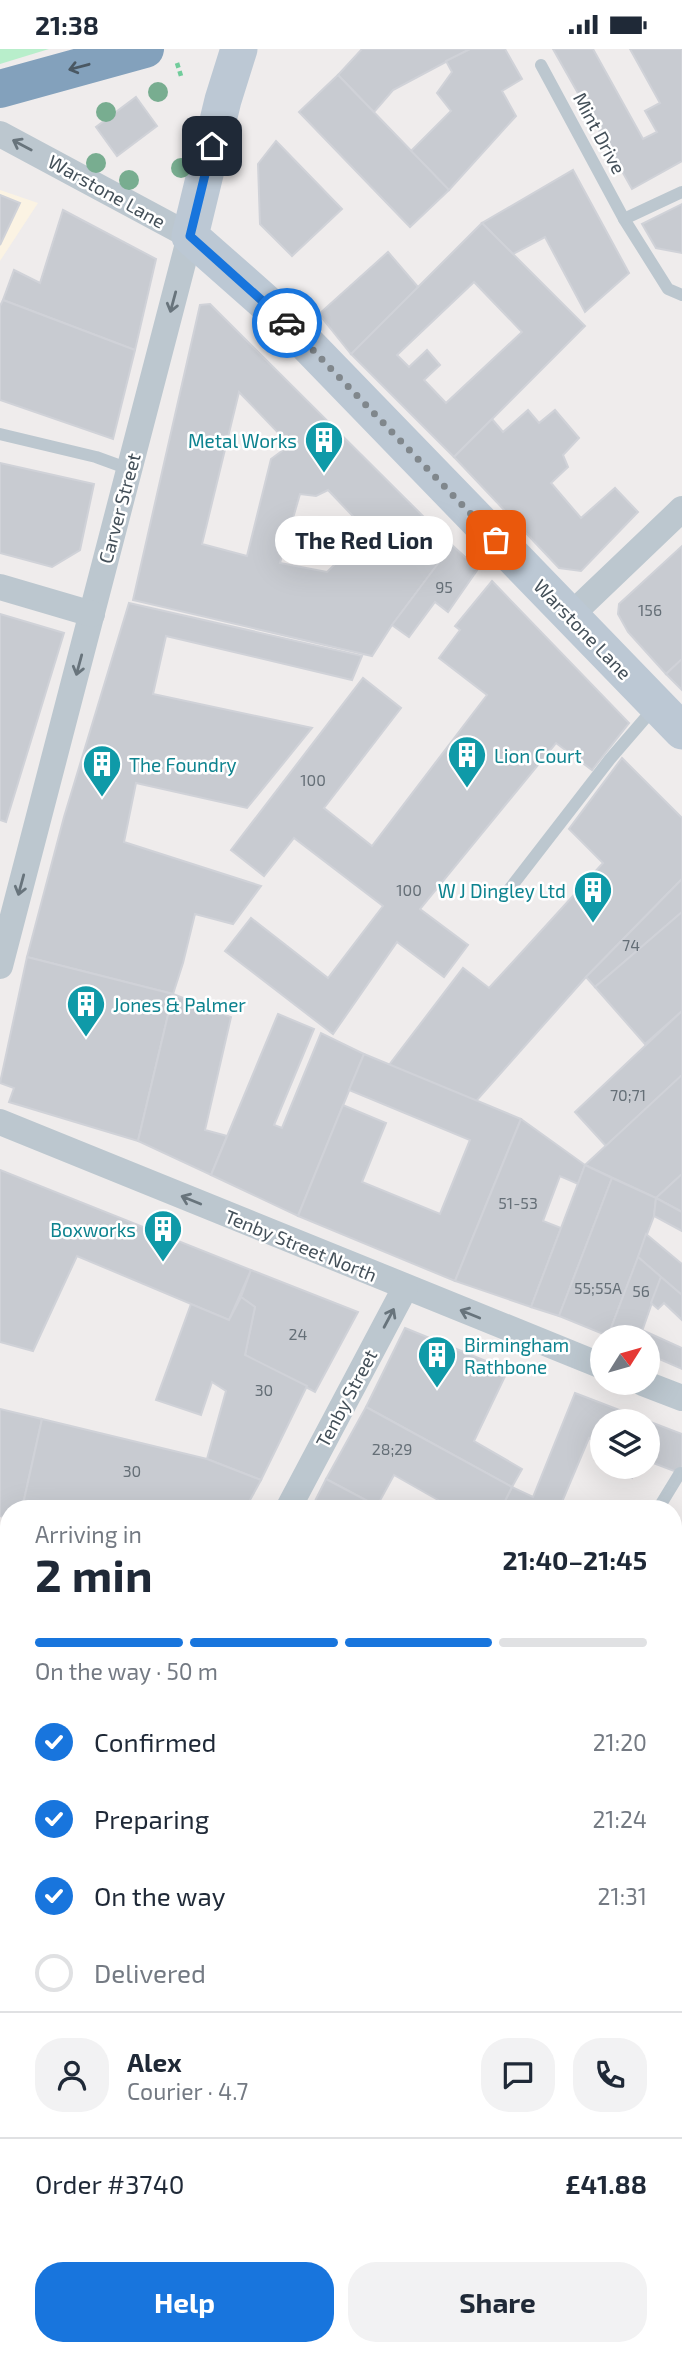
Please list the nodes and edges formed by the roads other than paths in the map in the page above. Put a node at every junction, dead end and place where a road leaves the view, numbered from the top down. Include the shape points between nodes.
1 (145, 49) edge
2 (239, 49) edge
3 (541, 65) dead end
4 (0, 89) edge
5 (0, 134) edge
6 (682, 192) edge
7 (624, 219) junction
8 (190, 236) junction
9 (682, 295) edge
10 (0, 434) edge
11 (129, 469) junction
12 (682, 509) edge
13 (0, 587) edge
14 (92, 614) junction
15 (570, 616) junction
16 (656, 705) junction
17 (682, 731) edge
18 (504, 896) dead end
19 (0, 966) edge
20 (0, 1122) edge
21 (405, 1288) junction
22 (590, 1361) edge
23 (660, 1390) edge
24 (682, 1398) edge
25 (680, 1473) dead end
26 (293, 1500) edge
27 (664, 1500) edge

1 -> 4 highway
2 - 8 street, Carver Street
3 - 7 lane, Mint Drive
8 -> 5 street, Warstone Lane
6 - 7 lane
7 - 9 lane, Mint Drive via 668,289
8 -> 11 street, Carver Street
8 - 15 street, Warstone Lane via 275,311
10 - 11 lane
11 - 14 street, Carver Street
12 - 15 street
13 - 14 street
14 -> 19 street, Carver Street
15 - 16 street, Warstone Lane
16 - 17 street, Warstone Lane
16 - 18 lane
21 -> 20 street, Tenby Street North
22 -> 21 street, Tenby Street North
26 -> 21 street, Tenby Street
23 - 24 street
25 - 27 lane

